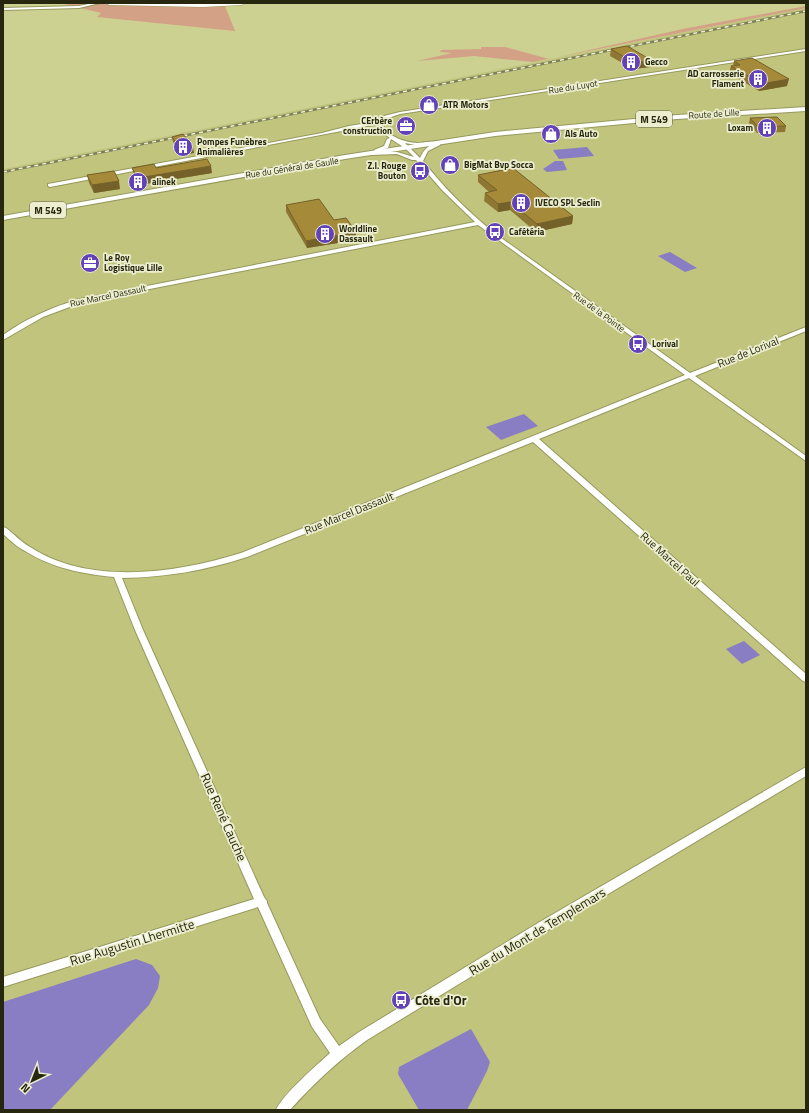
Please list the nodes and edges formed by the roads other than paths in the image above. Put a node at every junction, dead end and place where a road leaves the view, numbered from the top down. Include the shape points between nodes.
1 (98, 3) edge
2 (109, 3) edge
3 (242, 3) edge
4 (3, 9) edge
5 (806, 50) edge
6 (806, 109) edge
7 (382, 121) junction
8 (364, 122) junction
9 (386, 132) junction
10 (389, 139) junction
11 (397, 140) junction
12 (445, 141) junction
13 (404, 148) junction
14 (364, 155) junction
15 (414, 159) junction
16 (421, 160) junction
17 (426, 169) junction
18 (50, 185) dead end
19 (3, 218) edge
20 (479, 223) junction
21 (806, 329) edge
22 (3, 338) edge
23 (689, 376) junction
24 (533, 438) junction
25 (806, 459) edge
26 (3, 530) edge
27 (118, 575) junction
28 (806, 679) edge
29 (806, 771) edge
30 (262, 902) junction
31 (3, 982) edge
32 (338, 1054) junction
33 (282, 1110) edge

1 - 4 street via 58,12 40,8
2 - 3 main road
5 - 7 street, Rue du Luyot via 400,113
6 - 12 main road, Route de Lille / M 549 via 540,128
7 - 8 street, Rue du Luyot
7 - 9 street via 381,127
8 - 9 street
8 - 18 street, Rue du Luyot via 336,130
9 - 10 street
9 - 11 street
10 - 13 street
10 - 14 street via 388,145 384,148
11 - 12 street via 416,144
11 - 13 street
12 - 13 main road, Route de Lille / M 549
12 - 16 street via 426,150
13 - 14 main road, Rue du Général de Gaulle / M 549
13 - 15 street
13 - 16 street, Rue de la Pointe
14 - 15 street via 397,153
14 - 19 main road, Rue du Général de Gaulle / M 549
15 - 17 street
16 - 17 street, Rue de la Pointe
17 - 20 street, Rue de la Pointe
20 - 22 street, Rue Marcel Dassault via 82,300 41,315
20 - 23 street, Rue de la Pointe
21 - 23 street, Rue de Lorival
23 - 24 street, Rue Marcel Dassault
23 - 25 street, Rue de la Pointe
24 - 27 street, Rue Marcel Dassault via 223,562 173,573
24 - 28 street, Rue Marcel Paul
26 - 27 street, Rue Marcel Dassault via 23,546 48,559 78,569
27 - 30 street, Rue René Cauche via 139,630
29 - 32 street, Rue du Mont de Templemars via 495,955
30 - 31 street, Rue Augustin Lhermitte
30 - 32 street, Rue René Cauche via 309,1009
32 - 33 street, Rue du Mont de Templemars

